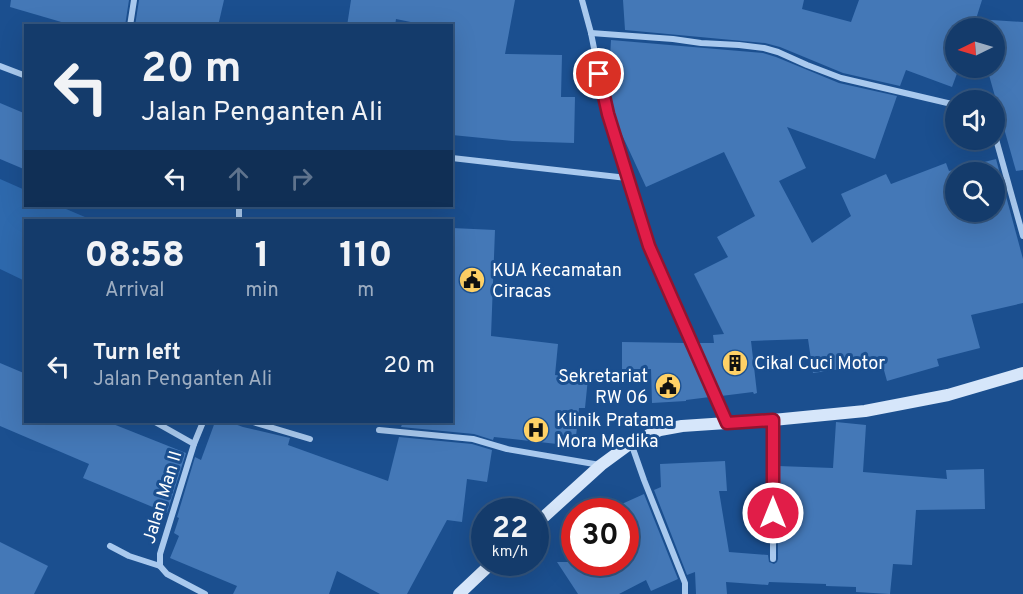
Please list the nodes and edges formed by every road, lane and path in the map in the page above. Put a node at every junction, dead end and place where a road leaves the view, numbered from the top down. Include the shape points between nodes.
1 (134, 0) edge
2 (582, 0) edge
3 (130, 24) edge
4 (591, 33) junction
5 (0, 66) edge
6 (24, 75) edge
7 (945, 102) edge
8 (999, 150) edge
9 (453, 158) edge
10 (627, 178) junction
11 (1023, 236) edge
12 (1023, 373) edge
13 (773, 420) junction
14 (157, 423) edge
15 (203, 423) edge
16 (256, 423) edge
17 (727, 423) junction
18 (379, 430) dead end
19 (310, 439) dead end
20 (631, 443) junction
21 (194, 444) junction
22 (601, 465) junction
23 (549, 512) edge
24 (110, 546) dead end
25 (773, 559) dead end
26 (160, 566) junction
27 (479, 576) edge
28 (205, 594) edge
29 (459, 594) edge
30 (685, 594) edge

1 - 3 street
2 - 4 street
4 - 7 street via 765,48 841,78
4 - 10 street via 608,114
5 - 6 street
8 - 11 street
9 - 10 street
10 - 17 street via 649,246
12 - 13 street via 957,393 865,411
13 - 17 street
13 - 25 street
14 - 21 street
15 - 21 street, Jalan Man II
16 - 19 street
17 - 20 street via 660,430
18 - 22 street via 473,440
20 - 22 street
20 - 30 street via 686,583
21 - 26 street, Jalan Man II via 160,554
22 - 23 street
24 - 26 street
26 - 28 street, Jalan Man II via 167,574
27 - 29 street

